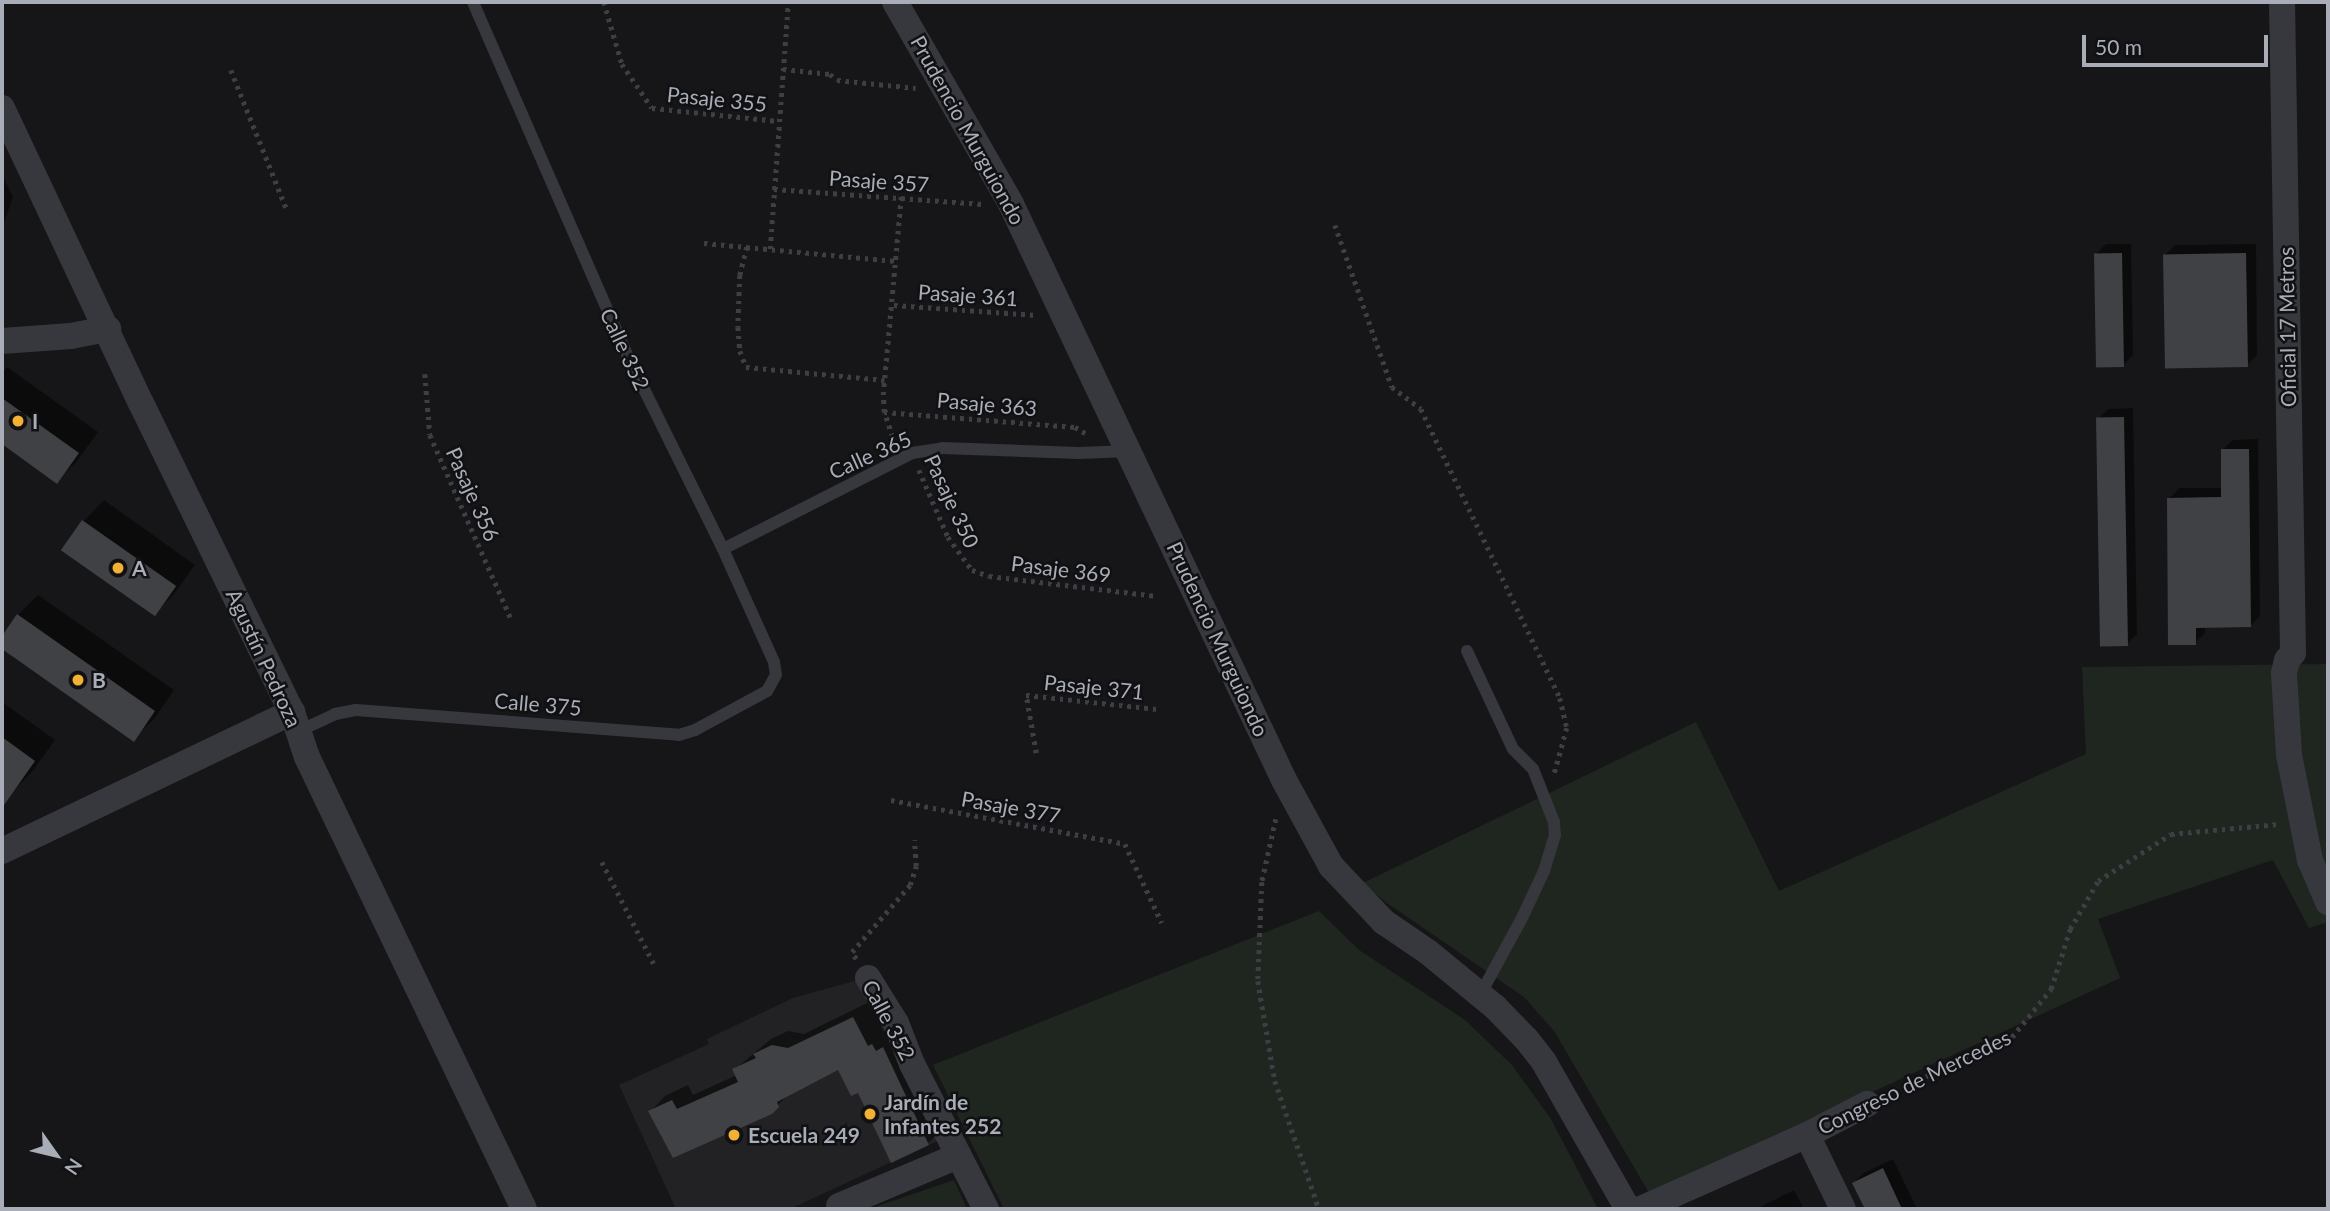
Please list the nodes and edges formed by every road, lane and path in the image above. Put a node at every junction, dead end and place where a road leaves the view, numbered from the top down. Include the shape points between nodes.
1 (473, 2) edge
2 (604, 2) edge
3 (788, 2) edge
4 (895, 2) edge
5 (2282, 2) edge
6 (783, 69) junction
7 (232, 70) dead end
8 (923, 89) dead end
9 (2, 108) edge
10 (778, 121) junction
11 (774, 189) junction
12 (901, 198) junction
13 (981, 205) dead end
14 (287, 210) dead end
15 (1335, 225) dead end
16 (704, 243) dead end
17 (747, 247) junction
18 (770, 249) junction
19 (895, 261) junction
20 (894, 305) junction
21 (1040, 313) dead end
22 (108, 329) junction
23 (2, 341) edge
24 (425, 374) dead end
25 (884, 380) junction
26 (884, 412) junction
27 (1084, 434) dead end
28 (1130, 451) junction
29 (906, 455) junction
30 (723, 548) junction
31 (964, 562) joint
32 (1157, 596) dead end
33 (512, 621) dead end
34 (1467, 651) dead end
35 (767, 691) joint
36 (1158, 709) dead end
37 (295, 721) junction
38 (1036, 753) dead end
39 (1284, 780) junction
40 (1541, 789) junction
41 (891, 800) dead end
42 (2306, 830) junction
43 (914, 840) dead end
44 (2, 850) edge
45 (602, 862) dead end
46 (2328, 902) edge
47 (1162, 923) dead end
48 (656, 968) dead end
49 (868, 978) joint
50 (1480, 995) junction
51 (1867, 1104) joint
52 (1807, 1135) junction
53 (958, 1156) junction
54 (839, 1206) dead end
55 (524, 1209) edge
56 (986, 1209) edge
57 (1319, 1209) edge
58 (1629, 1209) edge
59 (1641, 1209) edge
60 (1843, 1209) edge

1 - 30 lane, Calle 352 via 628,357
2 - 10 path, Pasaje 355 via 622,64 652,108
3 - 6 path
4 - 28 street, Prudencio Murguiondo via 1011,204
5 - 42 street, Oficial 17 Metros via 2293,653 2284,673 2289,755
6 - 8 path
6 - 10 path
7 - 14 path
9 - 22 street, Agustín Pedroza
10 - 11 path
11 - 12 path, Pasaje 357
11 - 18 path
12 - 13 path, Pasaje 357
12 - 19 path, Pasaje 350
15 - 40 path via 1392,387 1421,409 1560,698 1567,728 1552,782
16 - 17 path
17 - 18 path
17 - 25 path via 740,275 738,327 746,367
18 - 19 path
19 - 20 path, Pasaje 350
20 - 21 path, Pasaje 361
20 - 25 path, Pasaje 350
22 - 23 street
22 - 37 street, Agustín Pedroza
24 - 33 path, Pasaje 356 via 430,435
25 - 26 path, Pasaje 350
26 - 27 path, Pasaje 363 via 1075,427
26 - 29 path, Pasaje 350
28 - 29 lane, Calle 365 via 942,447
28 - 39 street, Prudencio Murguiondo
29 - 30 lane, Calle 365
29 - 31 path, Pasaje 350
30 - 35 lane, Calle 352 via 774,662 776,676
31 - 32 path, Pasaje 369 via 989,576
34 - 40 lane via 1508,739 1534,769
35 - 37 lane, Calle 375 via 678,735 356,710
36 - 38 path, Pasaje 371 via 1026,695
37 - 44 street
37 - 55 street, Agustín Pedroza via 307,757
39 - 50 street, Prudencio Murguiondo via 1331,866 1360,900
39 - 57 path via 1262,882 1258,981 1275,1081
40 - 50 lane via 1554,822 1553,847 1521,920
41 - 47 path, Pasaje 377 via 1125,844
42 - 46 street, Oficial 17 Metros via 2310,860
42 - 51 path, Congreso de Mercedes via 2272,824 2171,834 2098,881 2070,929 2051,989 2012,1037
43 - 49 path, Calle 352 via 916,866 910,885 852,952
45 - 48 path
49 - 53 street, Calle 352 via 895,1023
50 - 58 street, Prudencio Murguiondo via 1544,1062
51 - 52 street, Congreso de Mercedes
52 - 59 street, Congreso de Mercedes
52 - 60 street
53 - 54 street
53 - 56 street, Calle 352

